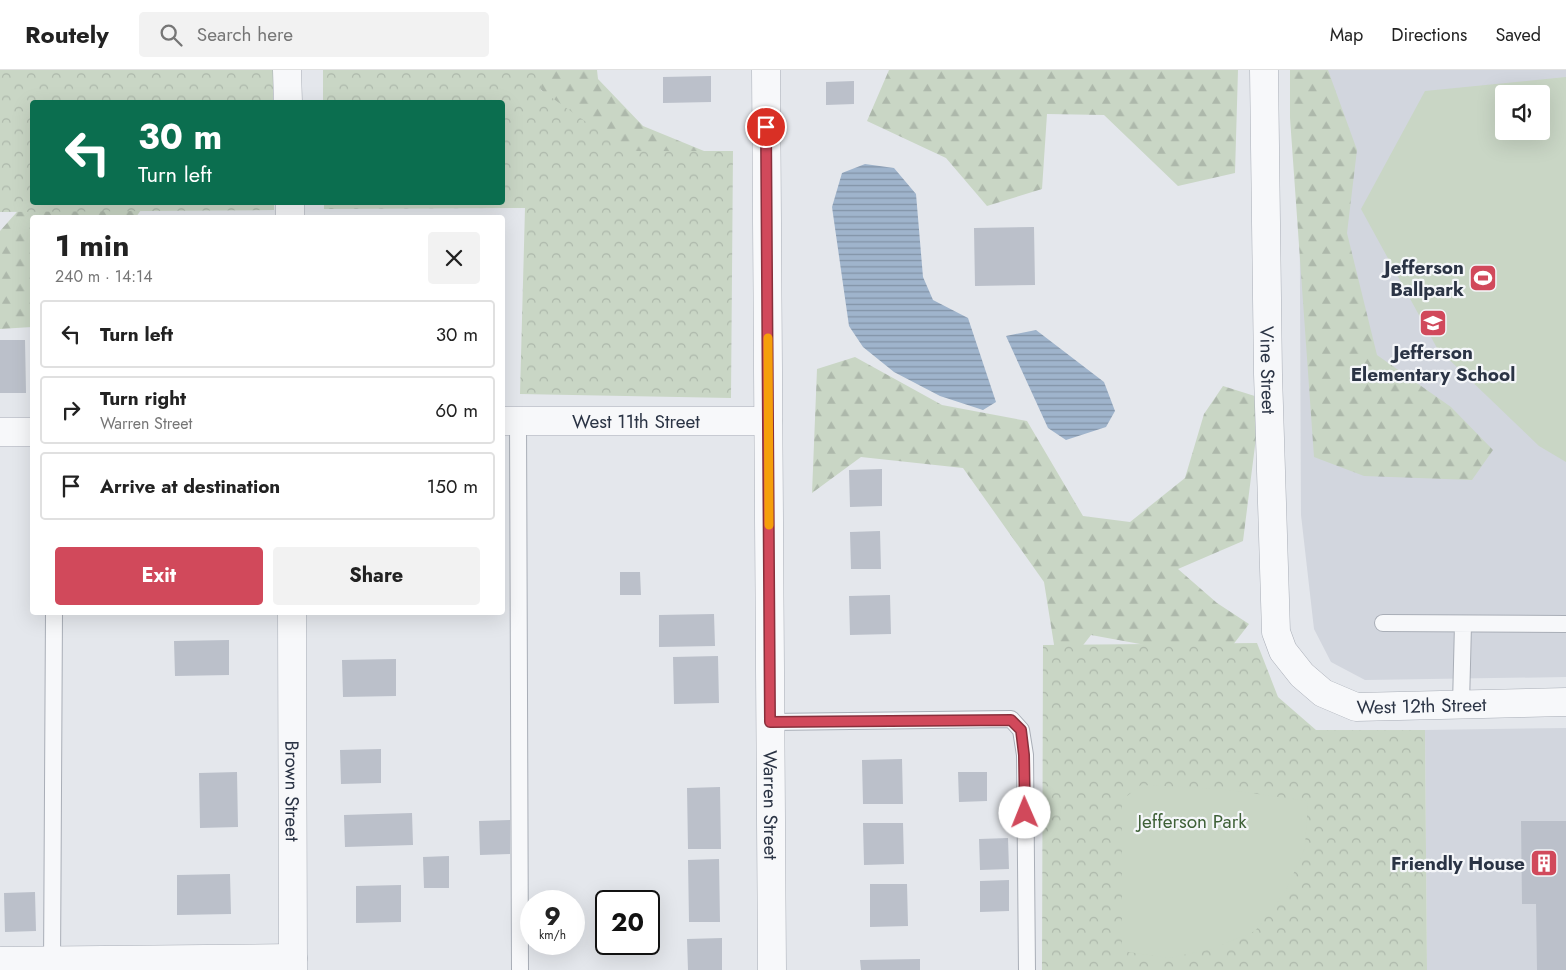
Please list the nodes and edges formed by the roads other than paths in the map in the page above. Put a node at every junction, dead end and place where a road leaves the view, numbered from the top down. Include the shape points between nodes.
1 (287, 70) edge
2 (766, 70) edge
3 (1264, 70) edge
4 (288, 100) edge
5 (510, 421) edge
6 (768, 421) junction
7 (0, 432) edge
8 (30, 432) edge
9 (54, 615) edge
10 (292, 615) edge
11 (1383, 623) dead end
12 (1463, 624) junction
13 (1566, 624) edge
14 (1293, 664) joint
15 (1566, 702) edge
16 (1461, 704) junction
17 (770, 722) junction
18 (0, 961) edge
19 (293, 964) edge
20 (52, 965) edge
21 (520, 970) edge
22 (772, 970) edge
23 (1027, 970) edge

1 - 4 street
2 - 6 street, Warren Street
3 - 14 street, Vine Street via 1276,632 1283,651
5 - 6 street, West 11th Street
5 - 21 lane
6 - 17 street, Warren Street
7 - 8 street
9 - 20 lane
10 - 19 street, Brown Street
11 - 12 lane
12 - 13 lane
12 - 16 lane
14 - 16 street, West 12th Street via 1323,693 1356,707
15 - 16 street, West 12th Street
17 - 22 street, Warren Street
17 - 23 lane via 1011,720 1021,730 1024,755
18 - 20 street
19 - 20 street

